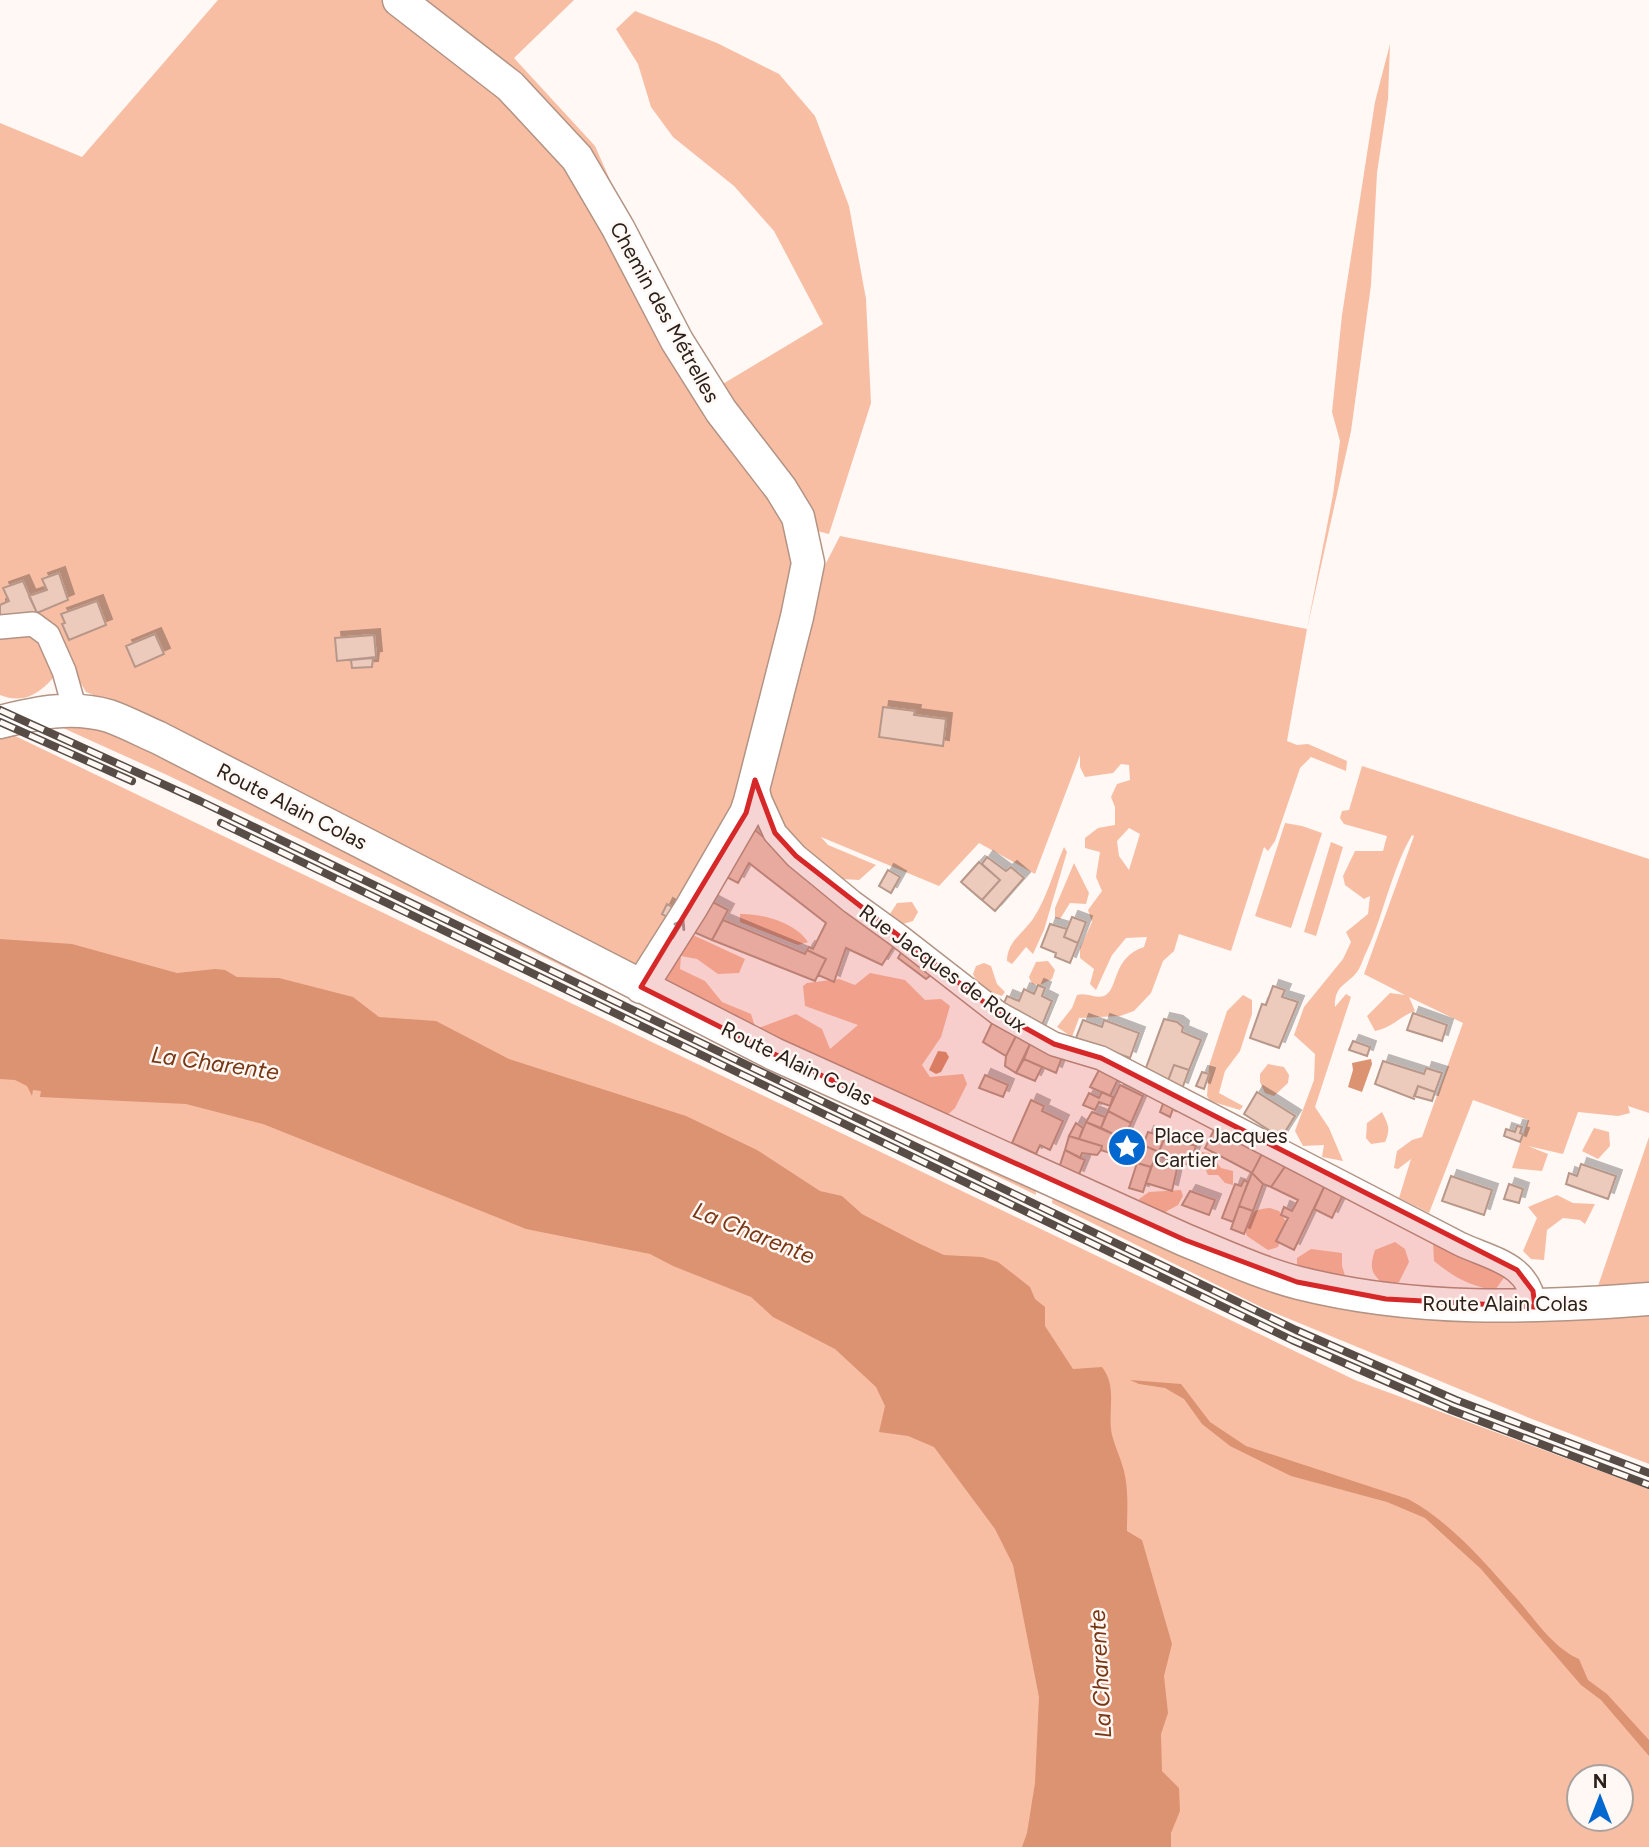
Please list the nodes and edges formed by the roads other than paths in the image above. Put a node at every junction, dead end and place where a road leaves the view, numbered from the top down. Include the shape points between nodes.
1 (400, 0) edge
2 (0, 627) edge
3 (75, 710) junction
4 (0, 722) edge
5 (755, 780) junction
6 (641, 987) junction
7 (1639, 1299) edge
8 (1535, 1307) junction

1 - 5 street, Chemin des Métrelles via 510,86 577,158 677,341 798,517 808,563
2 - 3 street via 33,624 48,635
3 - 4 street, Route Alain Colas
3 - 6 street, Route Alain Colas via 110,717 159,738
6 -> 5 street, Chemin des Métrelles via 746,813
5 - 8 street, Rue Jacques de Roux via 775,833 796,856 998,1013 1054,1044 1101,1059 1517,1270 1527,1280
6 - 8 street, Route Alain Colas via 837,1084 1241,1263 1297,1282 1385,1299
7 - 8 street, Route Alain Colas

